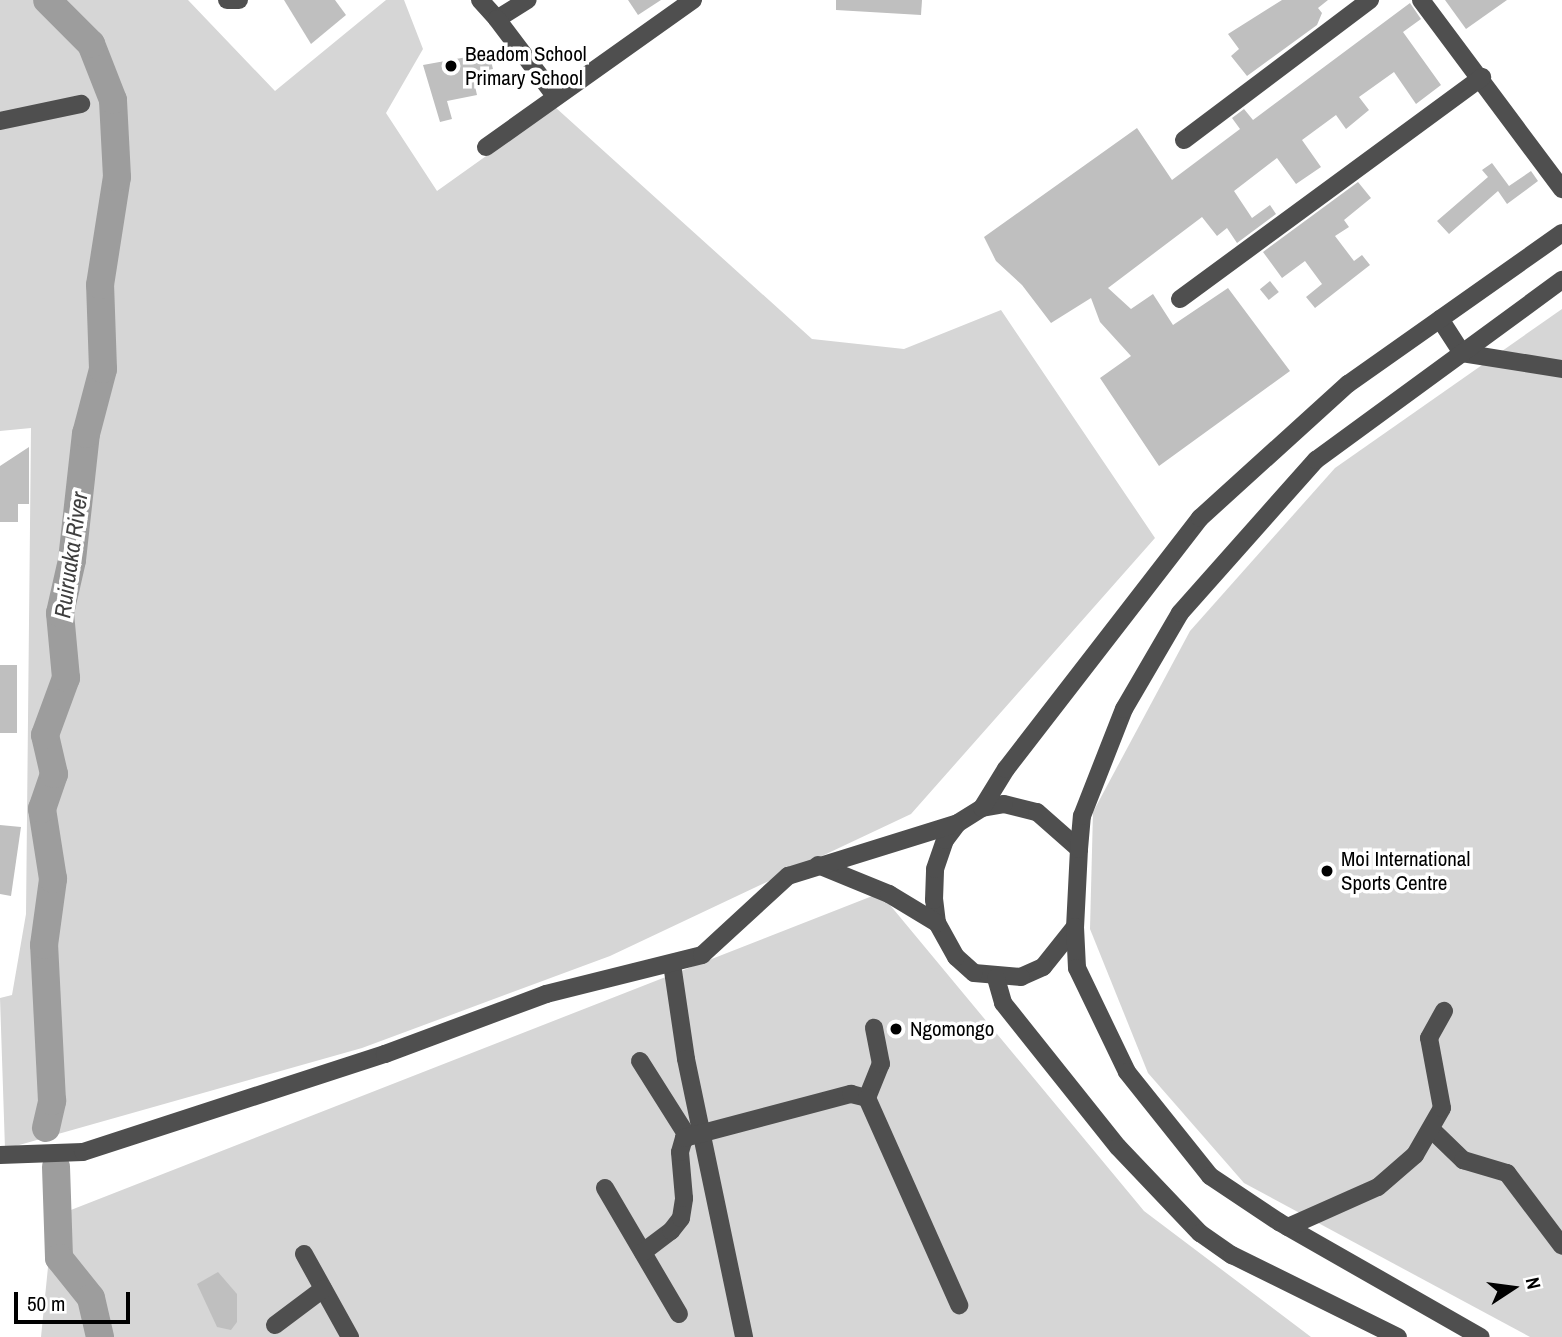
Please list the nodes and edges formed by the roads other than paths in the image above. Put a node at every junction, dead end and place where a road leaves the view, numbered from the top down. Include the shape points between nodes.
1 (227, 0) edge
2 (239, 0) edge
3 (480, 0) edge
4 (527, 0) edge
5 (693, 0) edge
6 (1370, 0) edge
7 (1421, 0) edge
8 (497, 19) junction
9 (1482, 77) junction
10 (555, 96) junction
11 (81, 104) dead end
12 (0, 121) edge
13 (1184, 140) dead end
14 (486, 147) dead end
15 (1562, 188) edge
16 (1562, 233) edge
17 (1562, 280) edge
18 (1180, 299) dead end
19 (1440, 319) junction
20 (1462, 353) junction
21 (1562, 369) edge
22 (982, 808) junction
23 (958, 823) junction
24 (1079, 849) junction
25 (818, 865) junction
26 (937, 923) junction
27 (1075, 927) junction
28 (672, 964) junction
29 (996, 978) junction
30 (1444, 1011) dead end
31 (874, 1028) dead end
32 (640, 1061) dead end
33 (867, 1098) junction
34 (1431, 1129) junction
35 (695, 1136) junction
36 (0, 1155) edge
37 (605, 1188) dead end
38 (1288, 1227) junction
39 (1562, 1247) edge
40 (643, 1252) junction
41 (304, 1254) dead end
42 (323, 1289) junction
43 (958, 1305) dead end
44 (680, 1314) dead end
45 (275, 1325) dead end
46 (350, 1337) edge
47 (744, 1337) edge
48 (1398, 1337) edge
49 (1481, 1337) edge

1 - 2 street
3 - 8 street
4 - 8 street
5 - 10 street
6 - 13 street
7 - 9 street
8 - 10 street
9 - 15 street
9 - 18 street
10 - 14 street
11 - 12 street
16 - 19 street
17 - 20 street
19 - 20 street
19 - 22 street via 1348,384 1200,518 1006,769
20 - 21 street
20 - 24 street via 1316,460 1180,612 1124,709 1082,816
22 - 23 street
22 - 24 street via 1021,805 1056,825
23 - 25 street
23 - 26 street via 945,840 935,869
24 - 27 street
25 - 26 street via 889,894
25 - 28 street via 777,884 706,952
26 - 29 street via 956,957 974,973
27 - 29 street via 1043,967 1021,977
27 - 38 street via 1077,968 1127,1072 1210,1176
28 - 35 street
28 - 36 street via 546,994 385,1054 83,1152
29 - 48 street via 1003,1003 1118,1147 1191,1225 1232,1255
30 - 34 street via 1429,1038 1442,1108
31 - 33 street via 881,1064
32 - 35 street
33 - 35 street via 850,1094
33 - 43 street
34 - 38 street via 1415,1155 1378,1186
34 - 39 street via 1463,1160 1507,1173
35 - 40 street via 680,1152 681,1218
35 - 47 street
37 - 40 street
38 - 49 street
40 - 44 street
41 - 42 street
42 - 45 street
42 - 46 street

